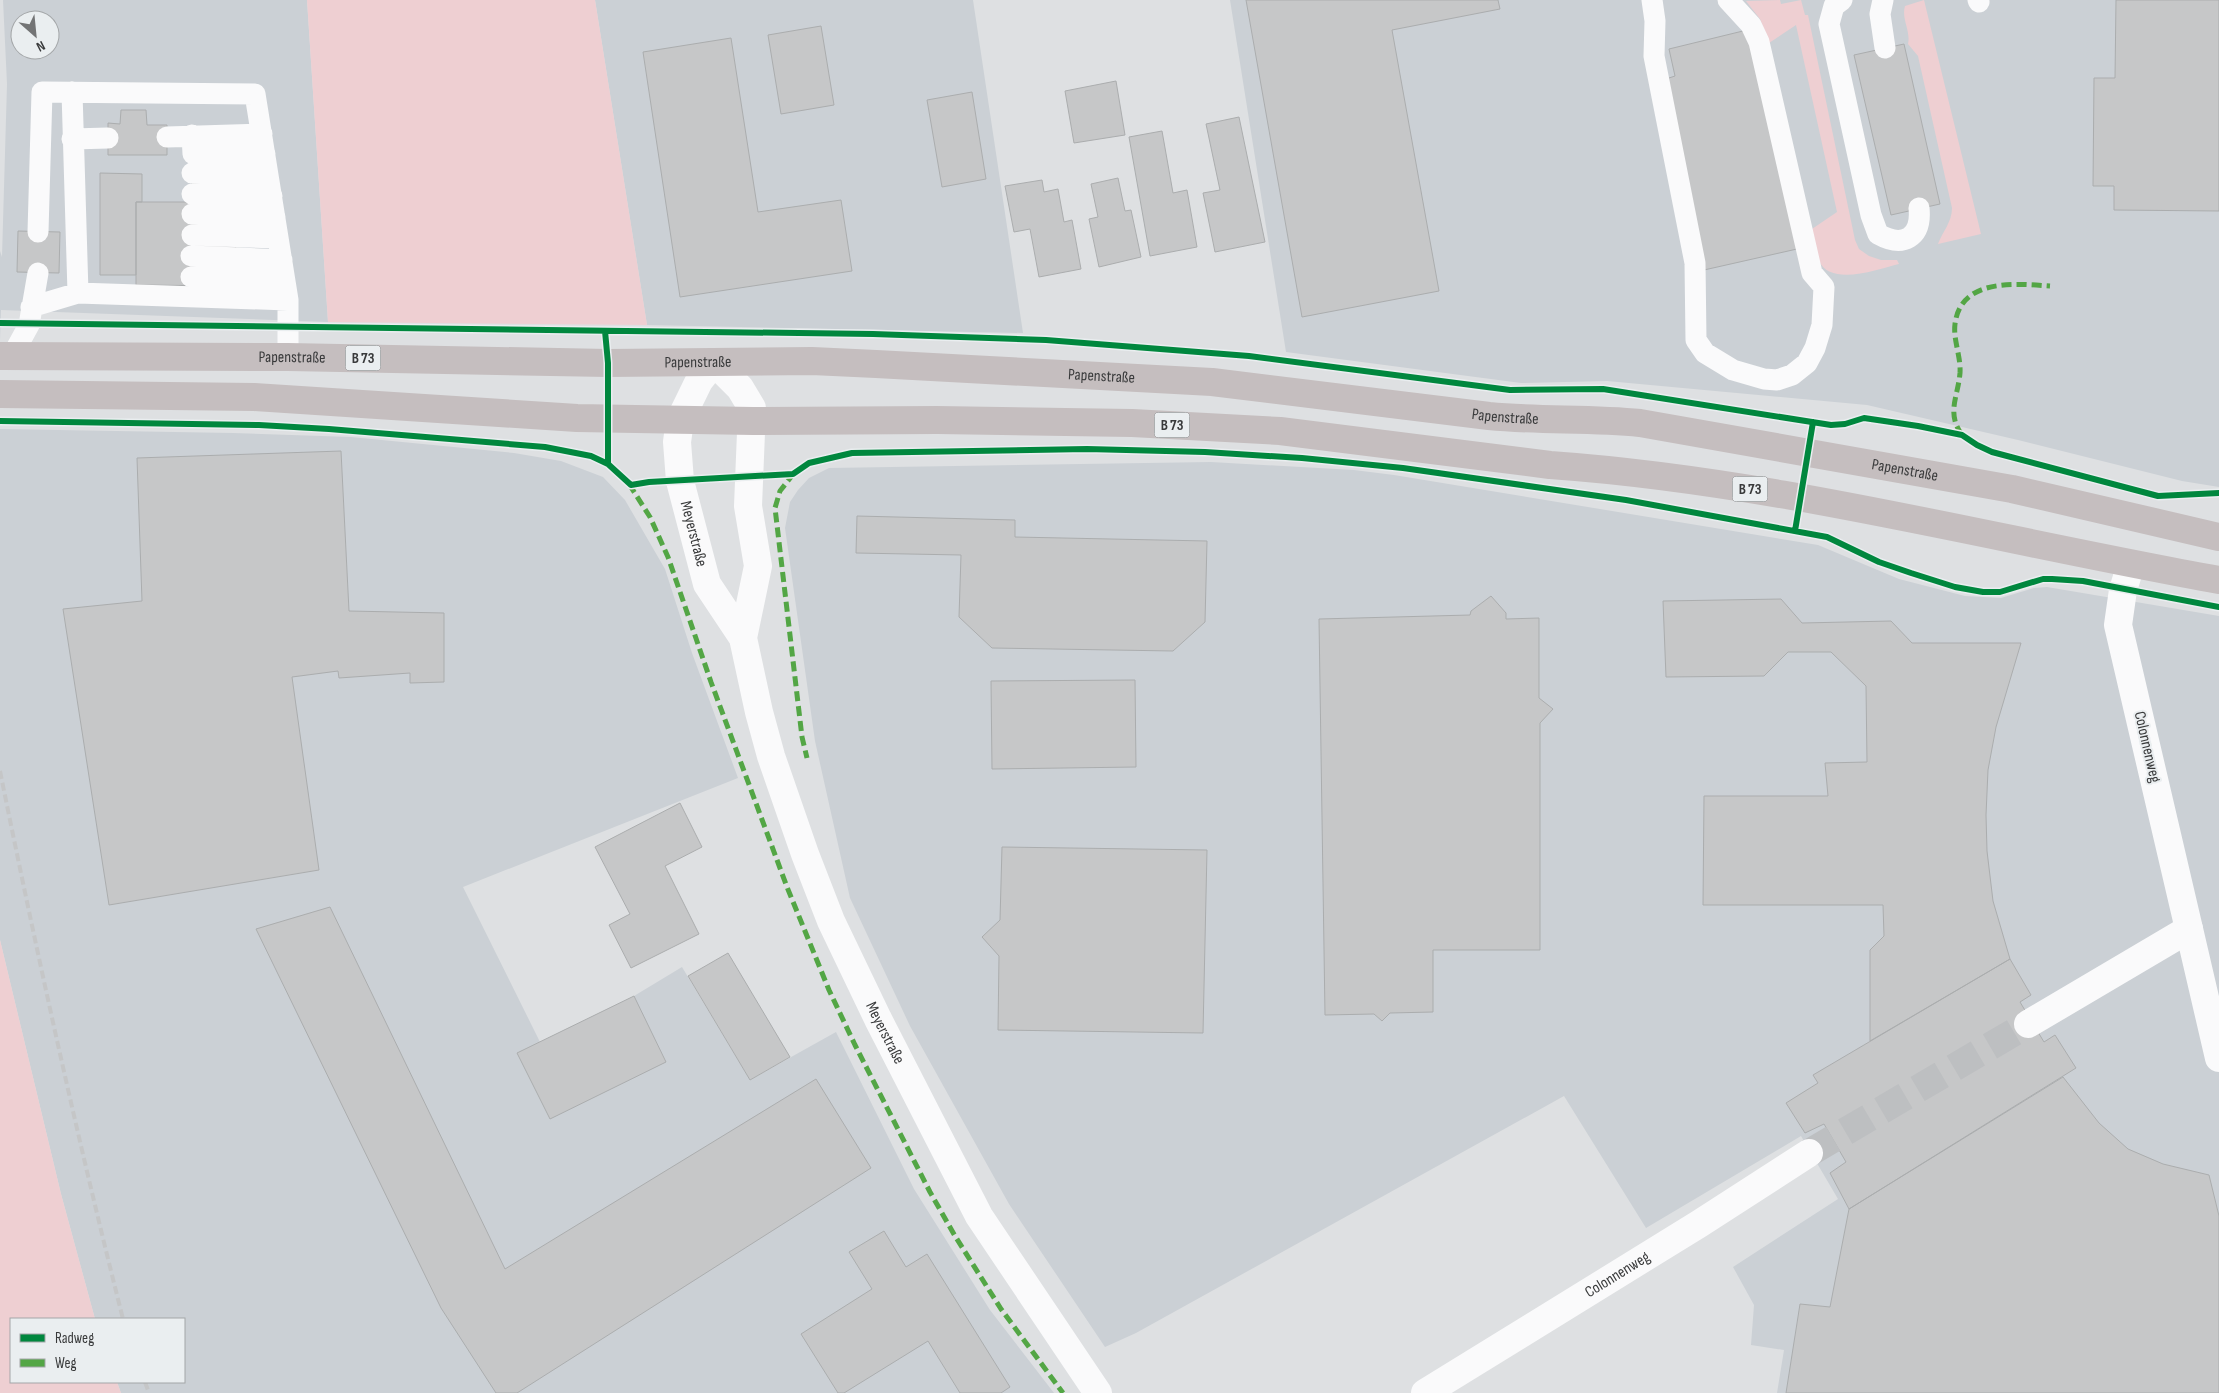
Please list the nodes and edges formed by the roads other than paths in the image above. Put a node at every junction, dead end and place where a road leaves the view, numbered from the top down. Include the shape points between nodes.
1 (1652, 0) edge
2 (1728, 0) edge
3 (1842, 0) edge
4 (1882, 0) edge
5 (1885, 48) dead end
6 (72, 92) junction
7 (167, 137) dead end
8 (108, 138) dead end
9 (72, 139) junction
10 (264, 144) junction
11 (192, 173) dead end
12 (268, 175) junction
13 (272, 196) junction
14 (1919, 208) dead end
15 (275, 218) junction
16 (38, 232) dead end
17 (278, 238) junction
18 (282, 260) junction
19 (38, 273) dead end
20 (191, 277) dead end
21 (287, 290) junction
22 (78, 293) junction
23 (31, 307) junction
24 (6, 356) edge
25 (288, 357) junction
26 (714, 362) junction
27 (0, 394) edge
28 (680, 420) junction
29 (753, 421) junction
30 (2219, 537) edge
31 (2131, 564) junction
32 (2219, 580) edge
33 (743, 638) junction
34 (2190, 929) junction
35 (2028, 1024) tunnel mouth
36 (2219, 1058) edge
37 (1809, 1153) tunnel mouth
38 (1098, 1393) edge
39 (1425, 1393) edge

1 - 2 lane via 1656,21 1654,56 1695,263 1696,340 1706,353 1733,370 1777,380 1792,375 1807,363 1815,348 1822,325 1824,287 1812,273 1759,42 1751,25
3 - 14 lane via 1834,6 1829,24 1878,234 1898,242 1910,238 1918,228
4 - 5 lane via 1880,14
6 - 9 lane
6 - 10 lane via 255,94
6 - 16 lane via 42,92
7 - 10 lane via 192,135
8 - 9 lane
9 - 22 lane
10 - 12 lane
11 - 12 lane
12 - 13 lane
13 - 15 lane
13 - 15 lane via 192,204
15 - 17 lane
17 - 18 lane
17 - 18 lane via 192,246
18 - 21 lane
19 - 23 lane
20 - 21 lane
21 - 22 lane
21 - 25 lane
22 - 23 lane
23 - 24 lane via 29,325
24 - 25 main road, Papenstraße / B 73
25 - 26 main road, Papenstraße / B 73
26 - 28 street, Meyerstraße via 699,381
26 - 29 street, Meyerstraße via 748,398
26 - 30 main road, Papenstraße / B 73 via 812,361 1212,382 1498,417 1640,423 2012,489
27 - 28 main road, B 73 via 254,397 577,418
28 - 29 main road, B 73
28 - 33 street, Meyerstraße via 680,481 707,584
29 - 31 main road, B 73 via 1132,423 1280,431 1780,492
29 - 33 street, Meyerstraße via 748,506 758,566
31 - 32 main road, B 73
31 - 34 street, Colonnenweg via 2118,625
33 - 38 street, Meyerstraße via 772,756 831,921 911,1087 979,1216
34 - 35 street
34 - 36 street, Colonnenweg
37 - 39 street, Colonnenweg

